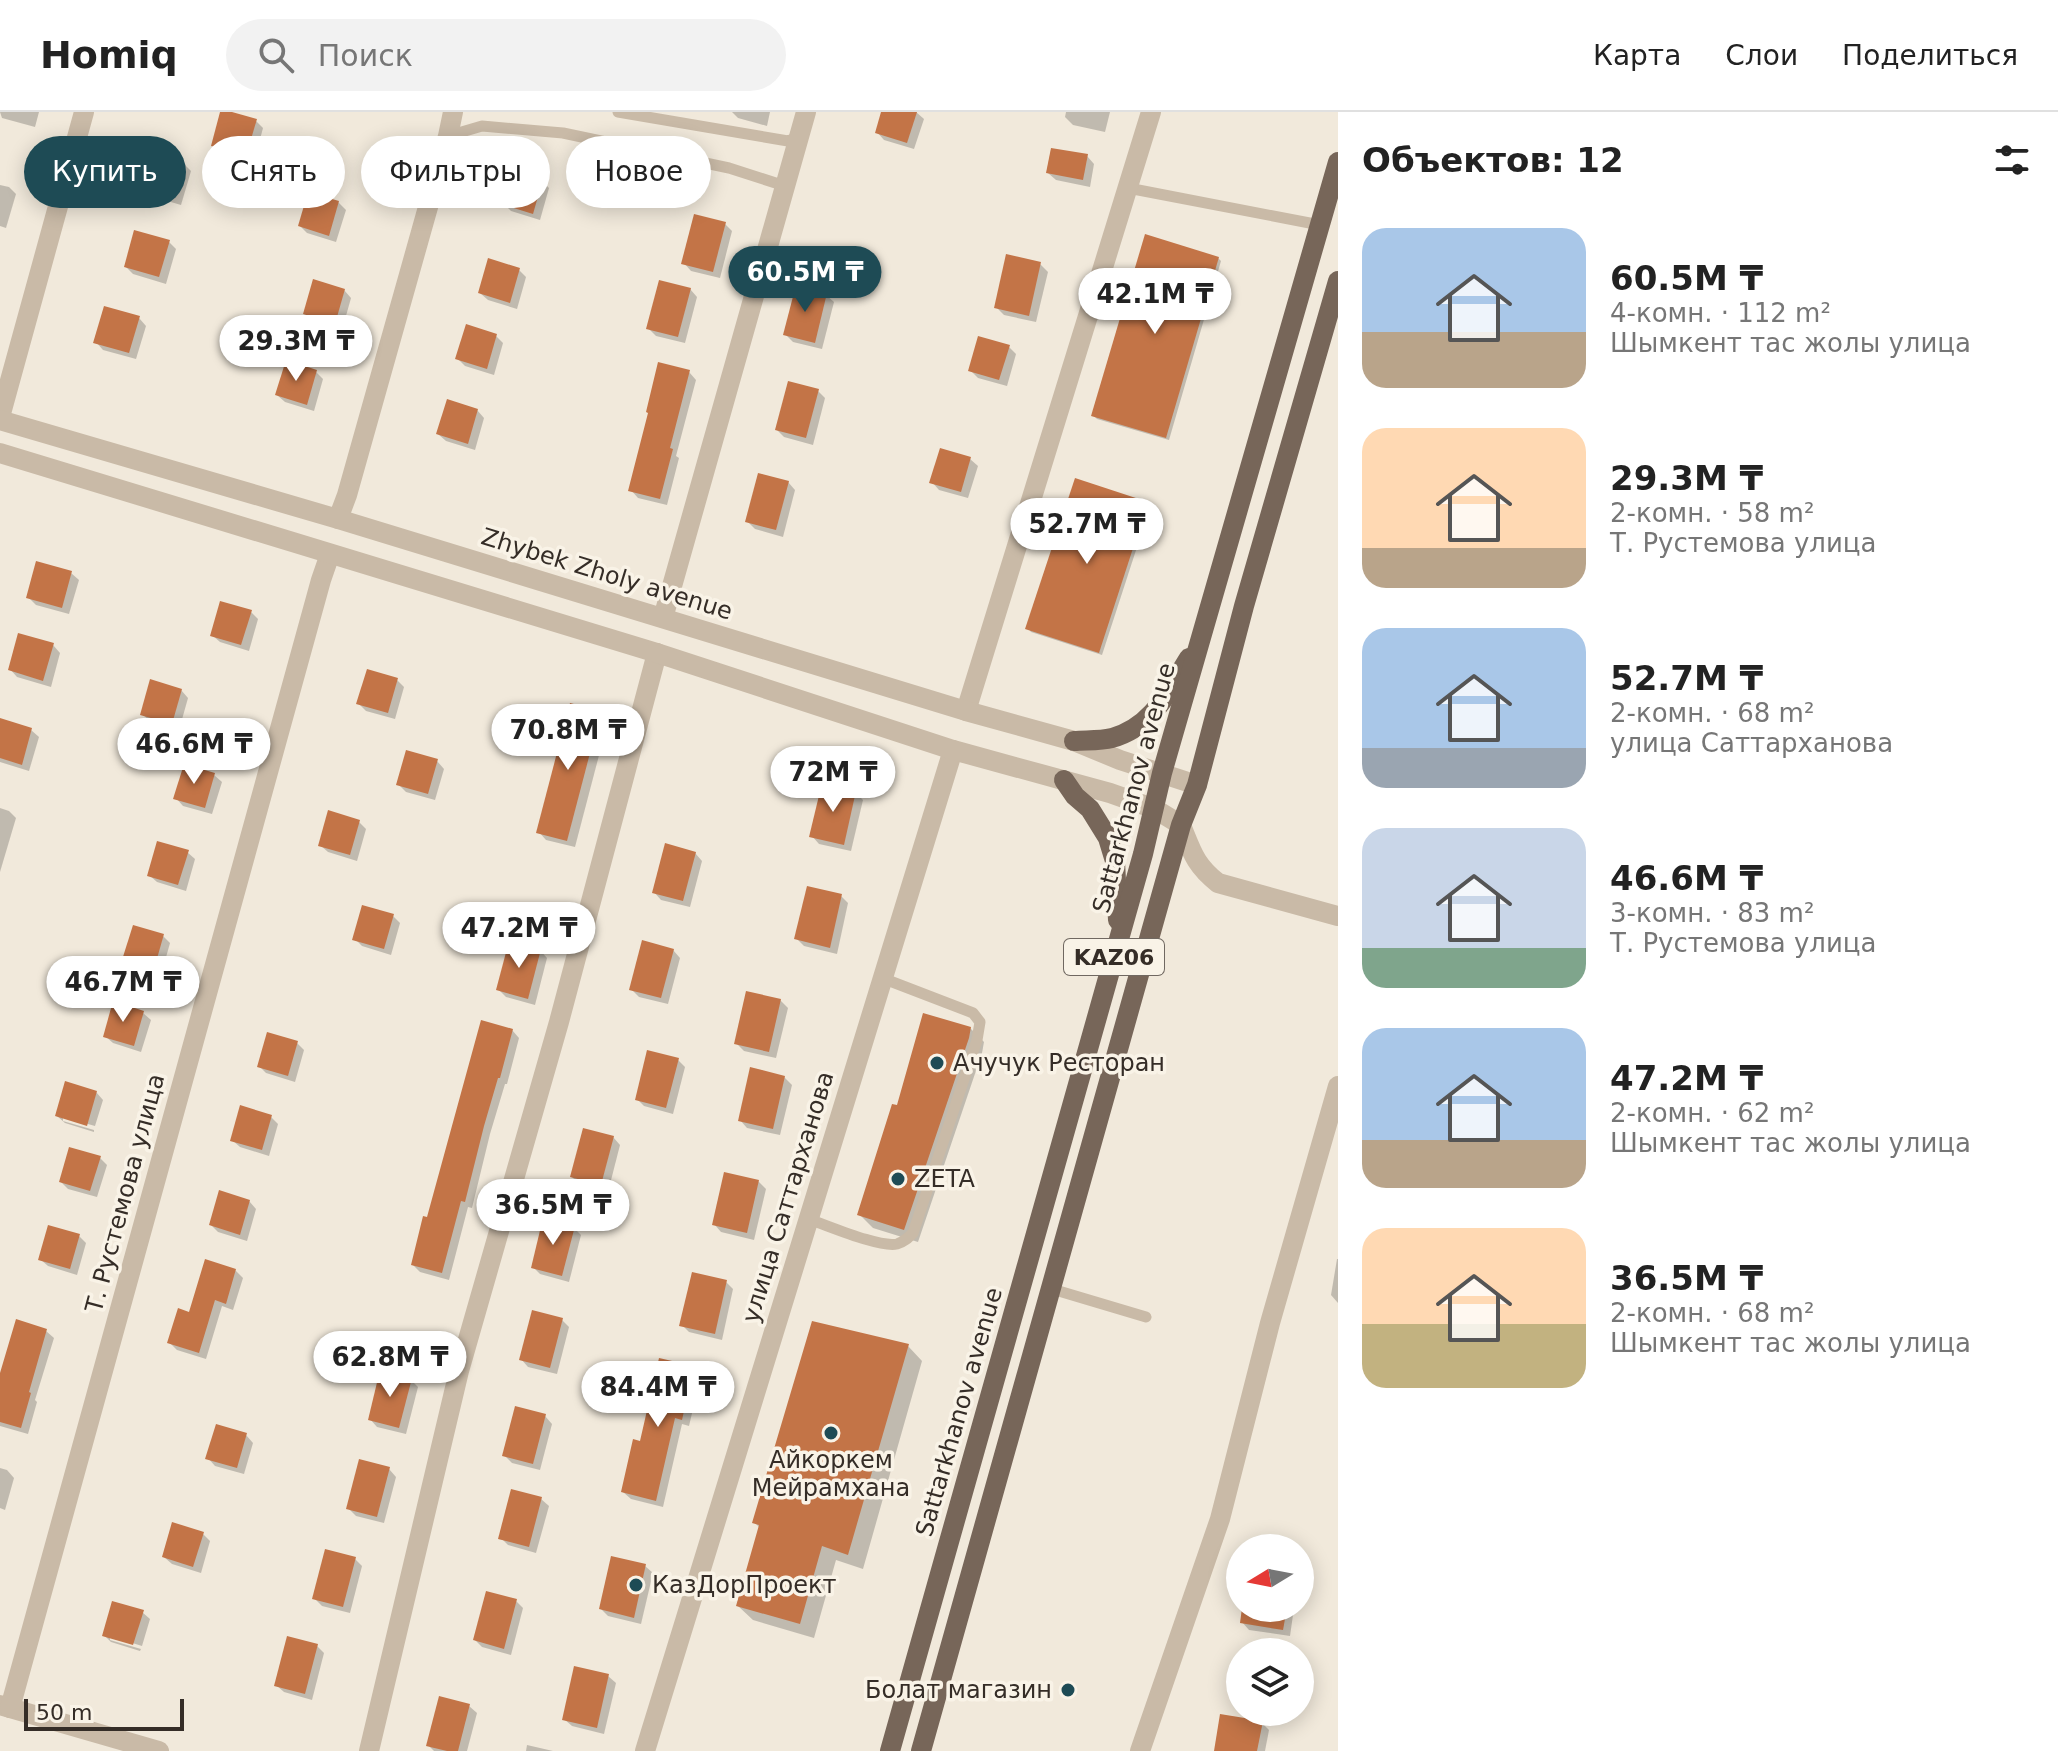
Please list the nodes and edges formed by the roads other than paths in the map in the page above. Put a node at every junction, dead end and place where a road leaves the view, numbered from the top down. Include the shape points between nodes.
1 (84, 112) edge
2 (453, 112) edge
3 (618, 112) edge
4 (806, 112) edge
5 (1151, 112) edge
6 (448, 136) joint
7 (799, 137) junction
8 (1338, 162) edge
9 (785, 186) junction
10 (1128, 188) junction
11 (428, 208) edge
12 (1320, 225) junction
13 (1338, 281) edge
14 (0, 419) edge
15 (0, 453) edge
16 (338, 519) junction
17 (330, 554) junction
18 (1214, 596) junction
19 (1244, 606) junction
20 (663, 618) junction
21 (1202, 637) junction
22 (657, 653) junction
23 (966, 711) junction
24 (1074, 741) junction
25 (953, 750) junction
26 (1162, 773) junction
27 (1064, 780) junction
28 (1197, 785) junction
29 (1155, 809) junction
30 (1181, 825) junction
31 (1338, 916) edge
32 (1119, 938) junction
33 (882, 978) junction
34 (1338, 1086) edge
35 (808, 1219) junction
36 (1052, 1289) junction
37 (1146, 1317) dead end
38 (5, 1706) edge
39 (152, 1750) edge
40 (369, 1751) edge
41 (645, 1751) edge
42 (890, 1751) edge
43 (921, 1751) edge
44 (1140, 1751) edge

1 - 14 street
2 - 6 street
3 - 7 lane via 788,141
4 - 7 street
5 - 10 street
6 - 9 lane via 482,126 563,133 729,168
7 - 9 street
8 - 12 main road, Sattarkhanov avenue / KАZ06
9 - 20 street
10 - 12 lane
10 - 23 street
11 - 16 street
12 - 18 main road, Sattarkhanov avenue / KАZ06
13 - 19 main road, KАZ06
14 - 16 street, Zhybek Zholy avenue
15 - 17 street
16 - 20 street, Zhybek Zholy avenue
17 - 22 street
17 - 38 street, Т. Рустемова улица
18 - 19 main road
18 - 21 main road, Sattarkhanov avenue / KАZ06
19 - 28 main road, KАZ06
20 - 23 street, Zhybek Zholy avenue
21 - 24 main road via 1160,706 1143,723 1110,739
21 - 26 main road, Sattarkhanov avenue / KАZ06
22 - 25 street
22 - 40 street via 459,1371
23 - 24 street, Zhybek Zholy avenue
24 - 26 street, Zhybek Zholy avenue
25 - 27 street
25 - 33 street, улица Саттарханова
26 - 28 street, Zhybek Zholy avenue
26 - 29 main road, Sattarkhanov avenue / KАZ06
27 - 29 street
27 - 32 main road via 1108,838 1115,861
28 - 30 main road, KАZ06
29 - 30 street
29 - 32 main road, Sattarkhanov avenue / KАZ06
30 - 31 street via 1203,871 1218,883
30 - 36 main road, KАZ06
32 - 42 main road, Sattarkhanov avenue / KАZ06
33 - 35 street, улица Саттарханова
33 - 35 lane via 973,1013 980,1022 977,1040 909,1238 897,1244 878,1242
34 - 44 street via 1220,1519
35 - 41 street, улица Саттарханова
36 - 37 lane
36 - 43 main road, KАZ06
38 - 39 street

